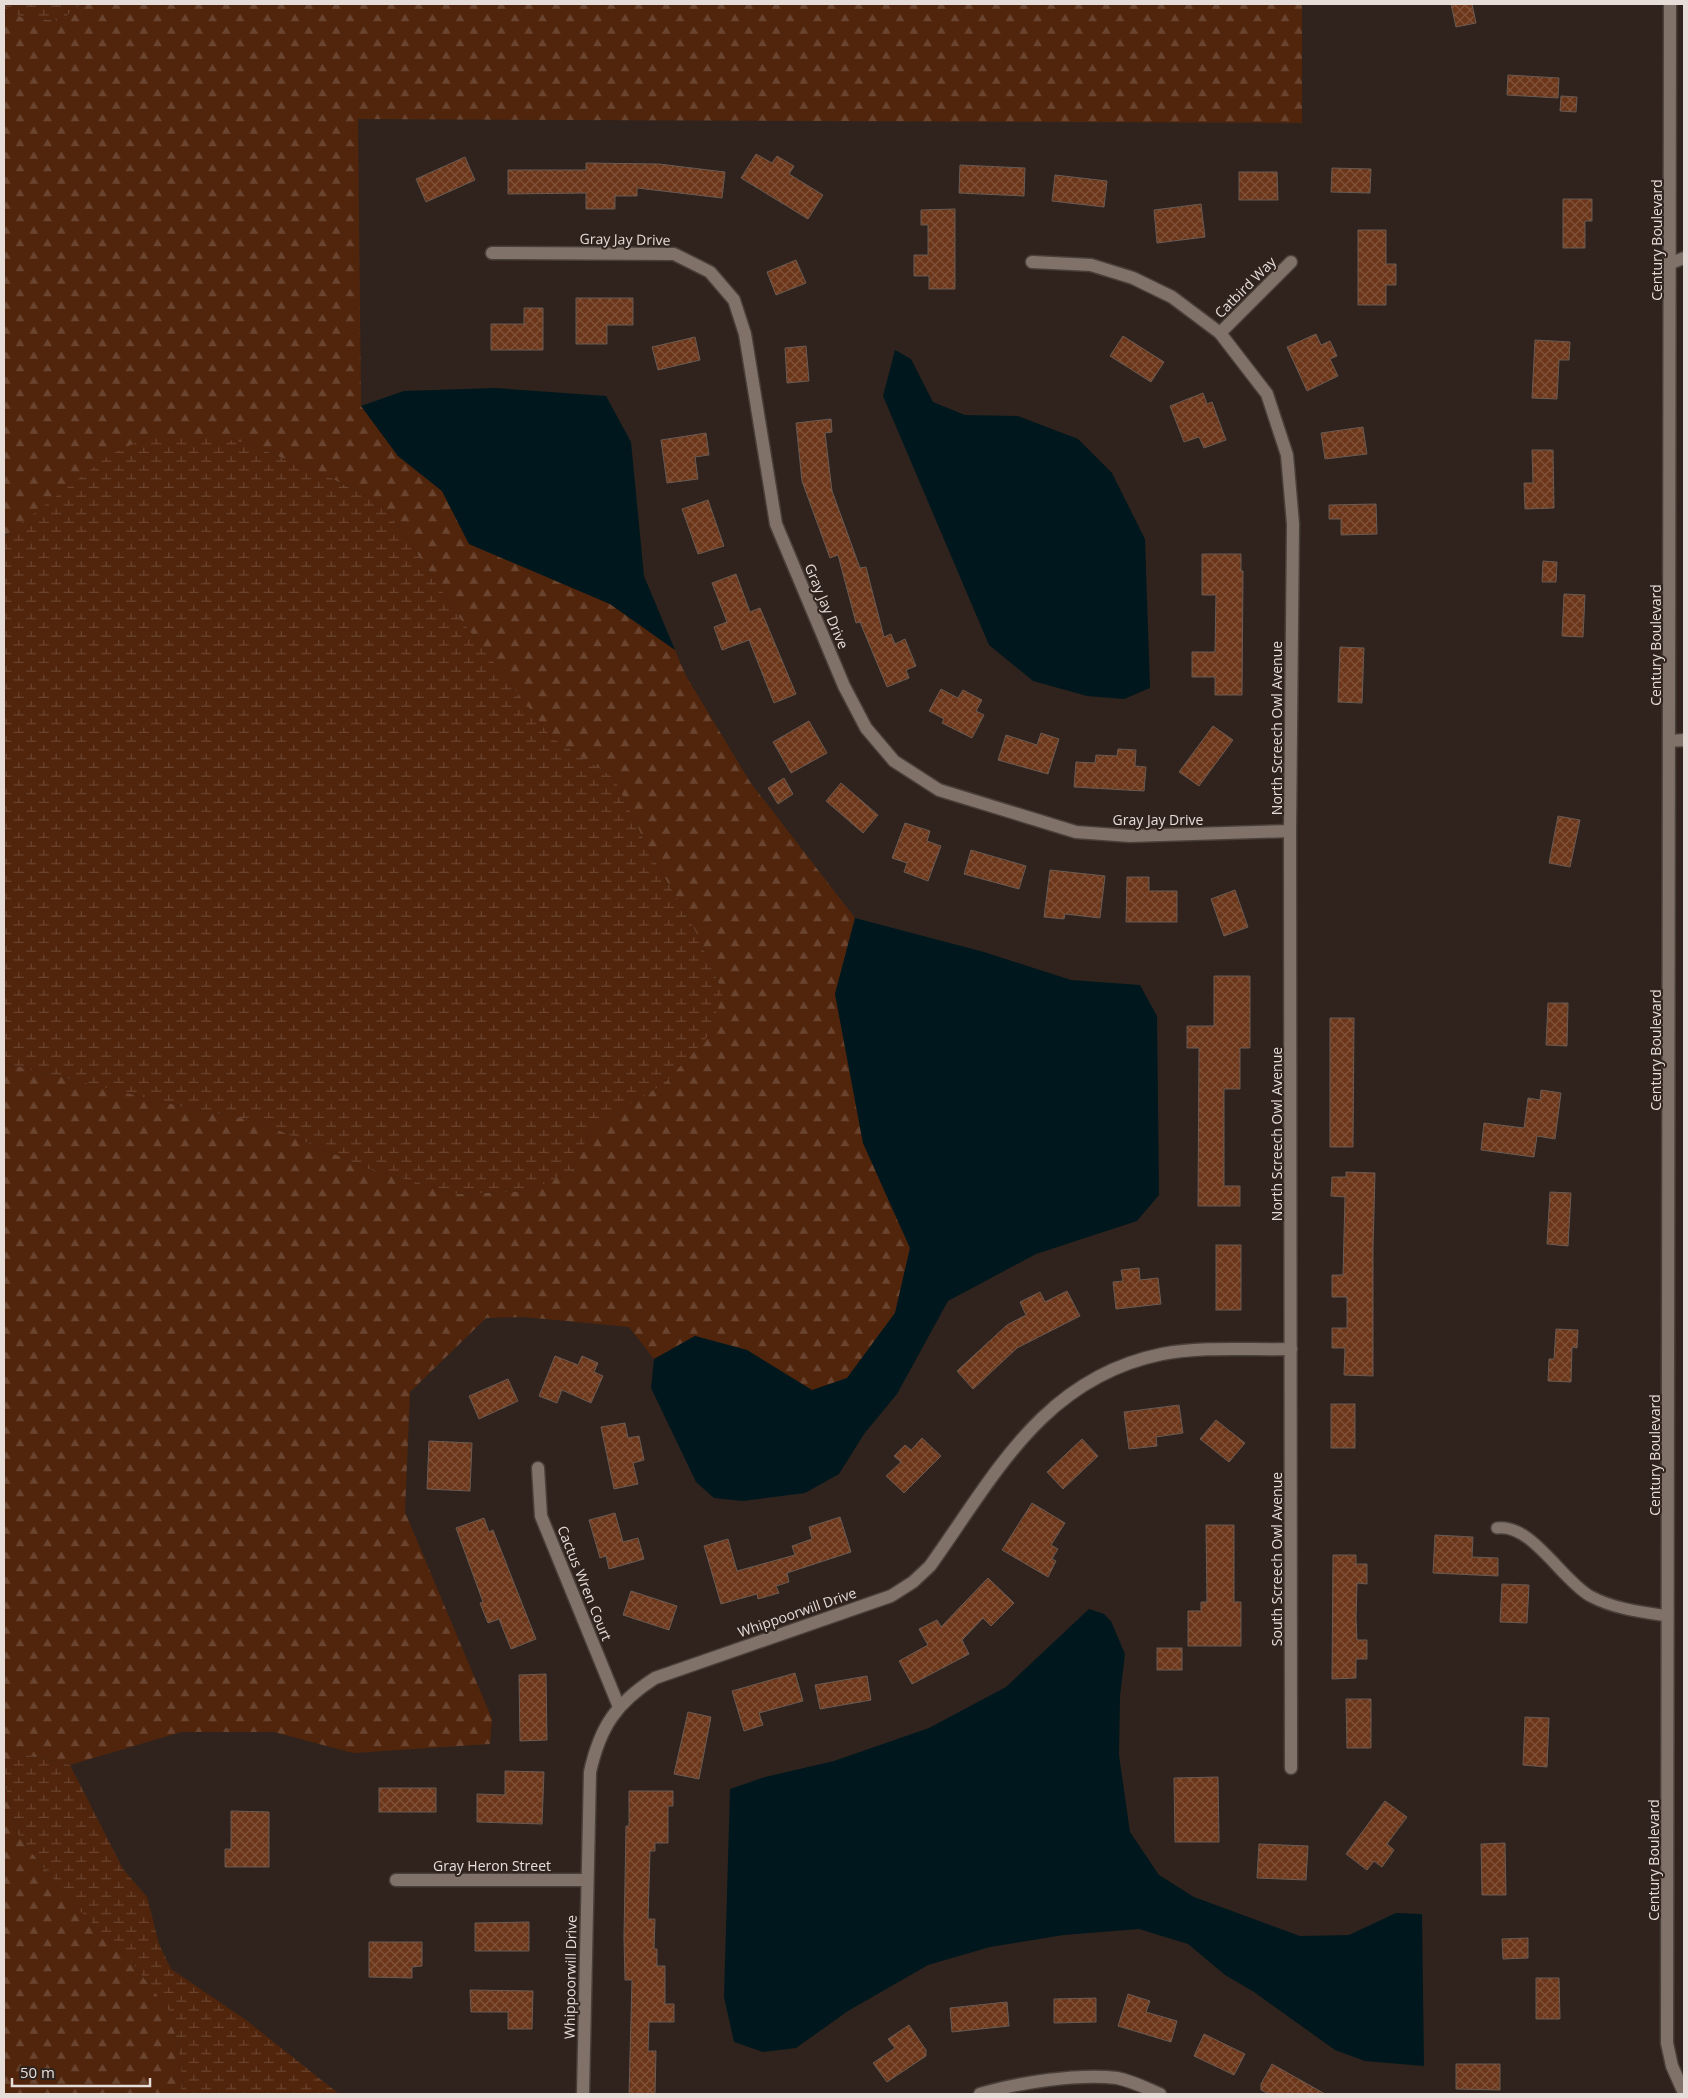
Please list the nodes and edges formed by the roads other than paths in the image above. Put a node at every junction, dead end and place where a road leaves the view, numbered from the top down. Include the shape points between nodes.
1 (1670, 4) edge
2 (492, 253) dead end
3 (1684, 258) edge
4 (1032, 262) dead end
5 (1291, 262) dead end
6 (1671, 262) junction
7 (1220, 333) junction
8 (1670, 740) junction
9 (1684, 740) edge
10 (1290, 831) junction
11 (1291, 1349) junction
12 (538, 1468) dead end
13 (1496, 1528) dead end
14 (1668, 1616) junction
15 (619, 1707) junction
16 (1291, 1768) dead end
17 (396, 1880) dead end
18 (587, 1880) junction
19 (1684, 2093) edge
20 (583, 2094) edge
21 (980, 2094) edge
22 (1160, 2094) edge

1 - 6 street, Century Boulevard
2 - 10 street, Gray Jay Drive via 674,254 710,272 734,300 745,334 776,524 844,686 866,728 894,761 939,790 1076,832 1130,836
3 - 6 street
4 - 7 street, North Screech Owl Avenue via 1091,265 1133,278 1172,297
5 - 7 street, Catbird Way
6 - 8 street, Century Boulevard
7 - 10 street, North Screech Owl Avenue via 1267,394 1287,455 1293,524
8 - 9 street
8 - 14 street, Century Boulevard
10 - 11 street, North Screech Owl Avenue
11 - 15 street, Whippoorwill Drive via 1194,1350 1162,1354 1128,1363 1097,1377 1043,1415 1020,1439 930,1566 912,1582 891,1596 655,1678
11 - 16 street, South Screech Owl Avenue
12 - 15 street, Cactus Wren Court via 541,1516
13 - 14 lane via 1506,1526 1518,1530 1590,1595 1626,1610
14 - 19 street, Century Boulevard via 1667,2043 1672,2066
15 - 18 street, Whippoorwill Drive via 606,1724 590,1772
17 - 18 street, Gray Heron Street
18 - 20 street, Whippoorwill Drive
21 - 22 street via 1019,2084 1100,2077 1136,2083

